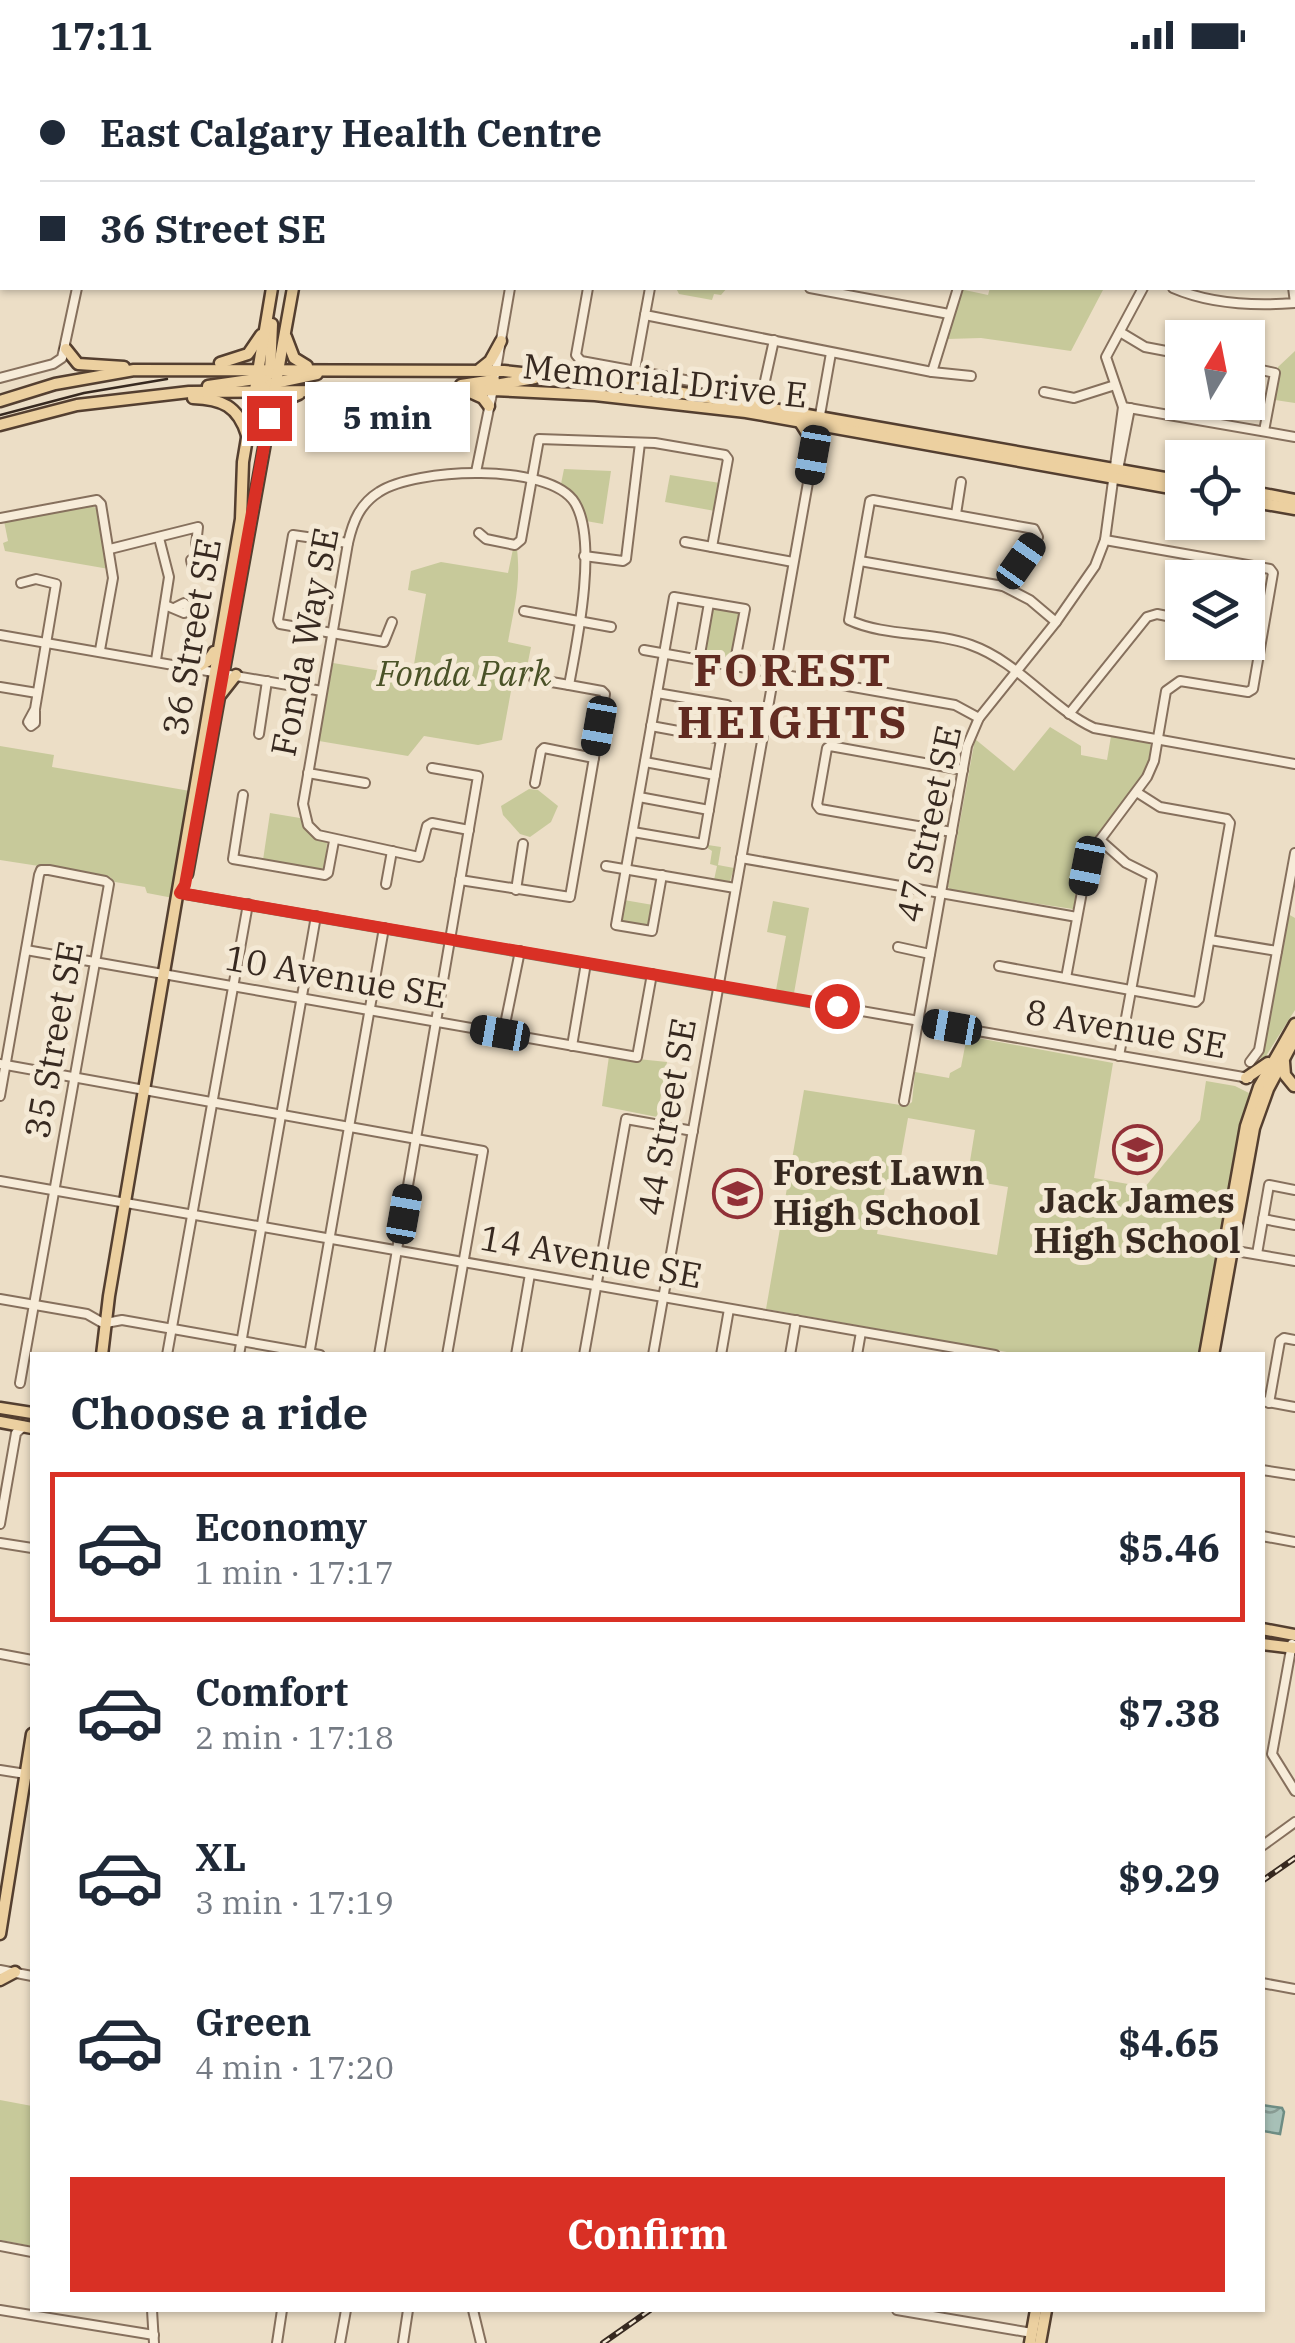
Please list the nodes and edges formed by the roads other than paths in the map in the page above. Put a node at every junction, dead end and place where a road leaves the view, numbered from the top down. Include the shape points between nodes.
1 (77, 290) edge
2 (272, 290) edge
3 (293, 290) edge
4 (510, 290) edge
5 (588, 290) edge
6 (650, 290) edge
7 (821, 290) edge
8 (957, 290) edge
9 (1142, 290) edge
10 (1177, 290) edge
11 (1295, 303) edge
12 (268, 310) junction
13 (950, 314) junction
14 (645, 315) junction
15 (285, 331) junction
16 (1120, 332) junction
17 (501, 340) junction
18 (774, 340) junction
19 (66, 349) junction
20 (1165, 351) edge
21 (831, 353) junction
22 (192, 368) junction
23 (316, 369) junction
24 (479, 369) junction
25 (134, 370) junction
26 (342, 370) junction
27 (635, 370) junction
28 (1265, 371) edge
29 (932, 372) junction
30 (556, 376) junction
31 (972, 376) dead end
32 (0, 378) edge
33 (267, 380) junction
34 (494, 380) junction
35 (1115, 385) junction
36 (415, 390) junction
37 (466, 390) junction
38 (305, 392) junction
39 (1044, 392) dead end
40 (153, 394) junction
41 (0, 400) edge
42 (490, 406) junction
43 (1127, 408) junction
44 (269, 418) junction
45 (819, 421) junction
46 (800, 422) junction
47 (0, 425) edge
48 (1264, 431) junction
49 (248, 436) junction
50 (1295, 436) edge
51 (640, 442) junction
52 (814, 444) junction
53 (262, 450) junction
54 (476, 472) junction
55 (1116, 473) junction
56 (532, 478) junction
57 (1165, 479) edge
58 (962, 482) dead end
59 (1165, 486) edge
60 (1265, 494) edge
61 (1295, 500) edge
62 (1265, 503) edge
63 (1295, 509) edge
64 (956, 514) junction
65 (0, 518) edge
66 (479, 533) dead end
67 (159, 538) junction
68 (1104, 540) junction
69 (348, 542) junction
70 (684, 542) dead end
71 (712, 547) junction
72 (110, 549) junction
73 (584, 556) junction
74 (198, 557) junction
75 (1218, 560) edge
76 (860, 561) junction
77 (793, 562) junction
78 (206, 566) dead end
79 (1265, 568) edge
80 (194, 569) dead end
81 (21, 583) dead end
82 (1003, 586) junction
83 (709, 603) junction
84 (165, 605) junction
85 (176, 607) dead end
86 (524, 611) dead end
87 (1165, 615) edge
88 (1265, 616) edge
89 (392, 622) dead end
90 (580, 622) junction
91 (1056, 622) junction
92 (611, 627) dead end
93 (333, 633) junction
94 (0, 635) edge
95 (47, 641) junction
96 (219, 642) junction
97 (100, 650) junction
98 (644, 650) dead end
99 (664, 654) junction
100 (156, 660) junction
101 (699, 660) junction
102 (1257, 660) edge
103 (734, 666) junction
104 (196, 668) junction
105 (1016, 671) junction
106 (218, 672) junction
107 (774, 673) junction
108 (236, 674) junction
109 (534, 679) dead end
110 (267, 681) junction
111 (569, 686) junction
112 (0, 687) edge
113 (322, 690) junction
114 (37, 693) junction
115 (657, 693) junction
116 (218, 699) junction
117 (35, 709) dead end
118 (1070, 714) junction
119 (979, 718) junction
120 (651, 726) junction
121 (259, 734) dead end
122 (722, 739) junction
123 (1157, 740) junction
124 (594, 758) junction
125 (645, 762) junction
126 (1295, 764) edge
127 (432, 768) dead end
128 (962, 770) junction
129 (308, 773) junction
130 (715, 774) junction
131 (365, 783) dead end
132 (536, 783) dead end
133 (1138, 793) junction
134 (243, 795) dead end
135 (639, 798) junction
136 (709, 810) junction
137 (469, 830) junction
138 (632, 832) junction
139 (952, 832) junction
140 (1100, 840) junction
141 (334, 841) junction
142 (522, 844) dead end
143 (392, 851) junction
144 (1295, 853) edge
145 (741, 858) junction
146 (606, 866) dead end
147 (626, 869) junction
148 (662, 875) junction
149 (460, 880) junction
150 (1292, 881) edge
151 (386, 884) dead end
152 (736, 888) junction
153 (516, 890) junction
154 (180, 893) junction
155 (941, 893) junction
156 (248, 904) junction
157 (316, 916) junction
158 (1077, 917) junction
159 (384, 928) junction
160 (452, 940) junction
161 (1210, 940) junction
162 (898, 947) dead end
163 (26, 950) junction
164 (520, 951) junction
165 (1278, 952) junction
166 (930, 954) junction
167 (96, 962) junction
168 (586, 963) junction
169 (999, 966) dead end
170 (165, 974) junction
171 (652, 974) junction
172 (1066, 978) junction
173 (233, 986) junction
174 (718, 986) junction
175 (1132, 990) junction
176 (300, 998) junction
177 (370, 1010) junction
178 (917, 1021) junction
179 (438, 1022) junction
180 (1295, 1024) edge
181 (503, 1034) junction
182 (1295, 1038) edge
183 (572, 1046) junction
184 (1120, 1056) junction
185 (1285, 1056) junction
186 (1273, 1060) junction
187 (1250, 1062) dead end
188 (3, 1064) edge
189 (75, 1076) junction
190 (1244, 1077) junction
191 (1267, 1081) junction
192 (1295, 1086) edge
193 (145, 1088) junction
194 (0, 1096) edge
195 (1255, 1098) junction
196 (213, 1100) junction
197 (904, 1101) dead end
198 (281, 1114) junction
199 (350, 1126) junction
200 (693, 1130) junction
201 (417, 1139) junction
202 (0, 1181) edge
203 (55, 1190) junction
204 (1295, 1190) edge
205 (125, 1203) junction
206 (192, 1215) junction
207 (1263, 1219) junction
208 (1295, 1224) edge
209 (261, 1227) junction
210 (330, 1239) junction
211 (1227, 1249) junction
212 (398, 1251) junction
213 (1257, 1254) junction
214 (1295, 1261) edge
215 (464, 1262) junction
216 (530, 1274) junction
217 (596, 1286) junction
218 (664, 1297) junction
219 (0, 1299) edge
220 (35, 1304) junction
221 (729, 1309) junction
222 (105, 1316) junction
223 (796, 1320) junction
224 (172, 1329) junction
225 (861, 1332) junction
226 (1295, 1340) edge
227 (241, 1341) junction
228 (927, 1343) junction
229 (99, 1352) edge
230 (168, 1352) edge
231 (239, 1352) edge
232 (299, 1352) edge
233 (309, 1352) edge
234 (380, 1352) edge
235 (449, 1352) edge
236 (517, 1352) edge
237 (585, 1352) edge
238 (654, 1352) edge
239 (722, 1352) edge
240 (791, 1352) edge
241 (858, 1352) edge
242 (926, 1352) edge
243 (978, 1352) edge
244 (1206, 1352) edge
245 (1213, 1352) edge
246 (20, 1382) dead end
247 (1266, 1402) edge
248 (1295, 1407) edge
249 (0, 1408) edge
250 (30, 1414) edge
251 (0, 1422) edge
252 (24, 1429) edge
253 (1265, 1470) edge
254 (1295, 1475) edge
255 (0, 1524) edge
256 (1265, 1537) edge
257 (1295, 1542) edge
258 (0, 1543) edge
259 (30, 1548) edge
260 (1265, 1630) edge
261 (1294, 1635) edge
262 (1265, 1644) edge
263 (1293, 1648) edge
264 (0, 1654) edge
265 (30, 1660) edge
266 (0, 1770) edge
267 (29, 1775) edge
268 (1295, 1790) edge
269 (1295, 1822) edge
270 (1265, 1844) edge
271 (1, 1915) edge
272 (0, 1934) edge
273 (0, 1970) edge
274 (15, 1972) junction
275 (30, 1976) edge
276 (0, 1980) edge
277 (1265, 1984) edge
278 (1295, 1989) edge
279 (0, 2246) edge
280 (30, 2252) edge
281 (0, 2310) edge
282 (152, 2312) edge
283 (282, 2312) edge
284 (346, 2312) edge
285 (408, 2312) edge
286 (473, 2312) edge
287 (907, 2312) edge
288 (1036, 2312) edge
289 (1046, 2312) edge
290 (104, 2328) junction
291 (1031, 2338) edge
292 (154, 2339) edge
293 (101, 2343) edge
294 (277, 2343) edge
295 (340, 2343) edge
296 (403, 2343) edge
297 (481, 2343) edge
298 (1040, 2343) edge

1 - 19 street
2 - 12 main road
3 - 15 main road
4 - 17 street
5 - 27 street via 577,358
6 - 14 street
7 - 13 street
8 - 13 street
9 - 16 street
10 - 11 street via 1262,306
12 - 22 main road via 248,354
12 - 33 main road
13 - 29 street
14 - 18 street
14 - 27 street
15 - 23 main road via 294,358
15 - 33 main road
16 - 20 street
16 - 35 street via 1106,357
17 - 24 main road
17 - 34 street
18 - 21 street
18 - 27 street via 763,390 756,392
19 - 25 main road via 78,364
19 - 32 street via 56,363
21 - 29 street
21 - 45 street, 44 Street SE
22 - 25 main road
22 - 33 main road
23 - 26 main road, Memorial Drive E
23 - 33 main road, Memorial Drive E
24 - 26 main road, Memorial Drive E
24 - 34 main road, Memorial Drive E
25 - 41 main road
26 - 33 main road
28 - 48 street via 1275,373
29 - 31 street
30 - 34 main road, Memorial Drive E
30 - 34 main road
30 - 45 main road, Memorial Drive E
33 - 38 main road, Memorial Drive E
33 - 40 main road
33 - 44 main road, 36 Street SE
33 - 49 main road, 36 Street SE
33 - 53 main road
34 - 36 main road
34 - 37 main road, Memorial Drive E
34 - 42 street
34 - 46 main road, Memorial Drive E
35 - 39 street via 1074,398
35 - 43 street
36 - 37 main road, Memorial Drive E
36 - 38 main road, Memorial Drive E
37 - 42 main road
38 - 44 main road via 280,402
40 - 47 main road
40 - 49 main road via 229,405
42 - 54 street
43 - 48 street
43 - 55 street, 47 Street SE
44 - 53 main road, 36 Street SE
45 - 46 main road, Memorial Drive E
45 - 52 street, 44 Street SE
45 - 55 main road, Memorial Drive E
46 - 52 main road
48 - 50 street
49 - 96 main road, 36 Street SE
51 - 56 street via 539,439
51 - 71 street via 728,459
51 - 73 street via 626,559
52 - 77 street, 44 Street SE
53 - 106 main road, 36 Street SE
54 - 56 street, Fonda Way SE
54 - 69 street, Fonda Way SE via 384,488 359,512
55 - 57 main road, Memorial Drive E
55 - 59 main road, Memorial Drive E
55 - 68 street, 47 Street SE
56 - 66 street via 522,540
56 - 73 street, Fonda Way SE via 556,485 573,500
58 - 64 street
60 - 61 main road
62 - 63 main road
64 - 76 street via 870,501
64 - 82 street via 1038,531
65 - 72 street via 98,500
67 - 72 street
67 - 74 street via 198,528
67 - 84 street via 170,577
68 - 75 street
68 - 91 street, 47 Street SE via 1085,584
69 - 93 street, Fonda Way SE
69 - 93 street via 293,536 278,620
70 - 71 street
71 - 77 street
72 - 97 street via 113,578
73 - 90 street, Fonda Way SE
74 - 78 street
74 - 80 street
76 - 82 street
76 - 105 street via 851,623 968,644
77 - 107 street, 44 Street SE
79 - 88 street via 1273,572
81 - 95 street via 56,584
82 - 91 street
83 - 99 street via 674,597
83 - 101 street
83 - 103 street via 744,610
84 - 85 street
84 - 100 street
86 - 90 street
87 - 118 street via 1146,616
89 - 93 street via 384,642
90 - 92 street
90 - 111 street, Fonda Way SE
91 - 105 street, 47 Street SE
93 - 113 street, Fonda Way SE
94 - 95 street
95 - 97 street
95 - 114 street
96 - 104 main road via 208,662
96 - 106 main road, 36 Street SE
97 - 100 street
98 - 99 street
99 - 101 street
99 - 115 street
100 - 104 street
101 - 103 street
102 - 123 street via 1248,692 1173,684
103 - 107 street
104 - 106 street
105 - 118 street
105 - 119 street, 47 Street SE
106 - 108 street
106 - 116 main road, 36 Street SE
106 - 154 main road, 36 Street SE
107 - 119 street via 955,705
107 - 145 street, 44 Street SE
108 - 110 street
108 - 116 main road
109 - 111 street
110 - 113 street
110 - 121 street
111 - 124 street via 605,694
112 - 114 street
113 - 129 street, Fonda Way SE
114 - 117 street
115 - 120 street
115 - 122 street via 727,705
116 - 154 main road, 36 Street SE
118 - 123 street via 1094,728
119 - 128 street, 47 Street SE
120 - 122 street
120 - 125 street
122 - 130 street
123 - 126 street
123 - 133 street
124 - 132 street via 544,748
124 - 153 street via 570,897
125 - 130 street
125 - 135 street
127 - 137 street via 478,776
128 - 139 street, 47 Street SE
128 - 139 street via 827,748 820,809
129 - 131 street
129 - 141 street, Fonda Way SE via 308,825
130 - 136 street
133 - 140 street
133 - 161 street via 1160,807 1230,823
134 - 141 street via 233,859 324,875
135 - 136 street
135 - 138 street
136 - 138 street via 703,844
137 - 143 street via 432,823 422,855
137 - 149 street
138 - 147 street
139 - 155 street, 47 Street SE
140 - 158 street via 1087,866
140 - 175 street via 1152,876
141 - 143 street
142 - 153 street
143 - 151 street
144 - 150 street
145 - 152 street, 44 Street SE
145 - 155 street
146 - 147 street
147 - 148 street
147 - 148 street via 616,925 652,931
148 - 152 street
149 - 153 street
149 - 160 street
150 - 165 street
152 - 174 street, 44 Street SE
154 - 156 street, 8 Avenue SE
154 - 170 main road, 36 Street SE
155 - 158 street
155 - 166 street, 47 Street SE
156 - 157 street, 8 Avenue SE
156 - 173 street
157 - 159 street, 8 Avenue SE
157 - 176 street
158 - 172 street
159 - 160 street, 8 Avenue SE
159 - 177 street
160 - 164 street, 8 Avenue SE
160 - 179 street
161 - 165 street
161 - 175 street via 1196,1002
162 - 166 street
163 - 167 street, 10 Avenue SE
163 - 167 street, 35 Street SE via 41,870 109,884
163 - 188 street
164 - 168 street, 8 Avenue SE
164 - 181 street
165 - 187 street via 1259,1050
166 - 178 street, 47 Street SE
167 - 170 street, 10 Avenue SE
167 - 189 street, 35 Street SE
168 - 171 street, 8 Avenue SE
168 - 183 street
169 - 172 street
170 - 173 street, 10 Avenue SE
170 - 193 main road, 36 Street SE
171 - 174 street, 8 Avenue SE
171 - 183 street, 10 Avenue SE via 637,1057
172 - 175 street
173 - 176 street, 10 Avenue SE
173 - 196 street
174 - 178 street, 8 Avenue SE
174 - 200 street, 44 Street SE
175 - 184 street
176 - 177 street, 10 Avenue SE
176 - 198 street
177 - 179 street, 10 Avenue SE
177 - 199 street
178 - 184 street, 8 Avenue SE
178 - 197 street, 47 Street SE
179 - 181 street, 10 Avenue SE
179 - 201 street
180 - 186 main road
181 - 183 street, 10 Avenue SE
182 - 185 main road
184 - 190 street, 8 Avenue SE
185 - 191 main road
185 - 192 main road via 1284,1075
186 - 190 main road
186 - 191 main road
188 - 189 street
188 - 194 street
189 - 193 street
189 - 203 street, 35 Street SE
190 - 191 street, 8 Avenue SE
190 - 195 main road
191 - 192 street, 8 Avenue SE
191 - 195 main road
191 - 211 main road
193 - 196 street
193 - 205 main road, 36 Street SE
195 - 211 main road
196 - 198 street
196 - 206 street
198 - 199 street
198 - 209 street
199 - 201 street
199 - 210 street
200 - 217 street via 626,1119
200 - 218 street, 44 Street SE
201 - 212 street
201 - 215 street via 482,1151
202 - 203 street, 14 Avenue SE
203 - 205 street, 14 Avenue SE
203 - 220 street, 35 Street SE
204 - 207 street via 1269,1185
205 - 206 street, 14 Avenue SE
205 - 222 main road, 36 Street SE
206 - 209 street, 14 Avenue SE
206 - 224 street
207 - 208 street
207 - 213 street
209 - 210 street, 14 Avenue SE
209 - 227 street
210 - 212 street, 14 Avenue SE
210 - 233 street
211 - 213 street
211 - 244 main road
211 - 245 main road
212 - 215 street, 14 Avenue SE
212 - 234 street
213 - 214 street
215 - 216 street, 14 Avenue SE
215 - 235 street
216 - 217 street, 14 Avenue SE
216 - 236 street
217 - 218 street, 14 Avenue SE
217 - 237 street
218 - 221 street, 14 Avenue SE
218 - 238 street, 44 Street SE
219 - 220 street
220 - 222 street
220 - 246 street, 35 Street SE
221 - 223 street, 14 Avenue SE
221 - 239 street
222 - 224 street
222 - 229 main road, 36 Street SE
223 - 225 street, 14 Avenue SE
223 - 240 street
224 - 227 street
224 - 230 street
225 - 228 street, 14 Avenue SE
225 - 241 street
226 - 247 street via 1280,1341
227 - 231 street
227 - 232 street
228 - 242 street
228 - 243 street, 14 Avenue SE
247 - 248 street
249 - 250 main road
251 - 252 main road
252 - 255 street
253 - 254 street
256 - 257 street
258 - 259 street
260 - 261 main road
261 - 263 street
262 - 263 main road
263 - 268 street via 1272,1754
264 - 265 street
266 - 267 street
267 - 271 main road
269 - 270 street
271 - 272 main road
273 - 274 street
274 - 275 street
274 - 276 main road
277 - 278 street
279 - 280 street
281 - 290 street
282 - 292 street
283 - 294 street
284 - 295 street
285 - 296 street
286 - 297 street
287 - 291 street
288 - 291 main road
289 - 298 main road
290 - 292 street
290 - 293 street

